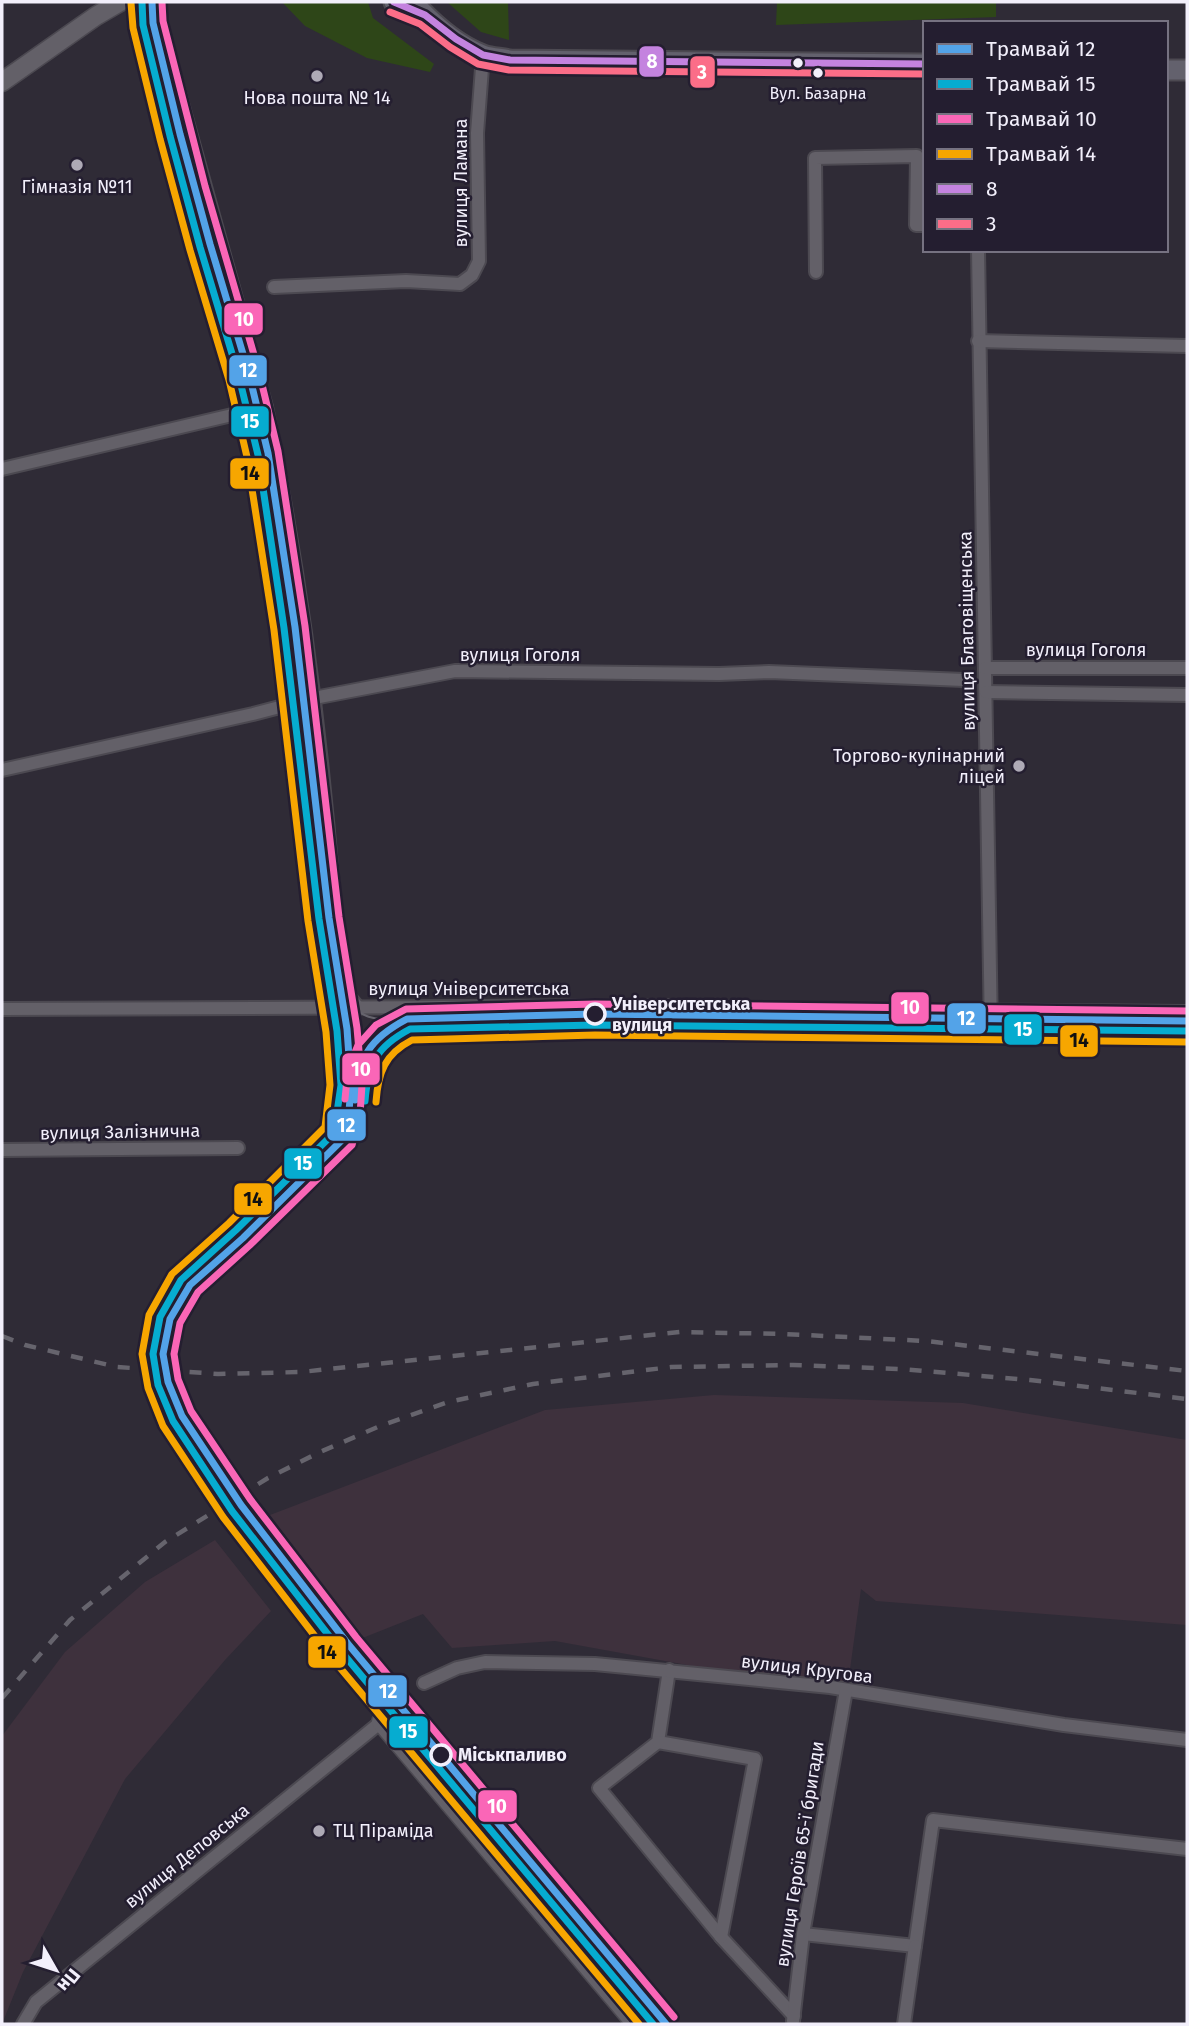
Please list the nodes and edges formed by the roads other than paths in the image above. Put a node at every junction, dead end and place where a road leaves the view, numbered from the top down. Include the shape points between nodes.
1 (120, 2) edge
2 (138, 2) edge
3 (157, 2) edge
4 (394, 2) edge
5 (419, 8) edge
6 (483, 55) junction
7 (923, 64) edge
8 (1168, 70) edge
9 (1187, 70) edge
10 (2, 82) edge
11 (923, 225) edge
12 (978, 252) edge
13 (816, 272) dead end
14 (274, 287) dead end
15 (978, 341) junction
16 (1187, 346) edge
17 (266, 407) junction
18 (248, 412) junction
19 (2, 469) edge
20 (985, 668) junction
21 (1187, 668) edge
22 (964, 680) dead end
23 (986, 692) junction
24 (1187, 695) edge
25 (314, 698) junction
26 (295, 702) junction
27 (2, 770) edge
28 (333, 1006) junction
29 (357, 1006) junction
30 (2, 1009) edge
31 (991, 1012) junction
32 (1187, 1012) edge
33 (1187, 1031) edge
34 (238, 1148) dead end
35 (2, 1150) edge
36 (669, 1670) junction
37 (424, 1683) dead end
38 (846, 1689) junction
39 (381, 1722) joint
40 (1187, 1741) edge
41 (658, 1742) junction
42 (1187, 1849) edge
43 (803, 1934) junction
44 (721, 1937) junction
45 (915, 1946) junction
46 (793, 2020) edge
47 (23, 2024) edge
48 (636, 2024) edge
49 (904, 2024) edge

1 - 10 street
2 - 18 street
3 - 17 street
4 - 5 main road
5 - 6 main road
6 - 7 main road via 510,60
6 - 14 street, вулиця Ламана via 477,133 479,261 472,275 460,284 406,281
8 - 9 main road
11 - 13 street via 916,225 917,156 816,158
12 - 15 street, вулиця Благовіщенська
15 - 16 street
15 - 20 street, вулиця Благовіщенська
17 - 18 street
17 - 25 street
18 - 19 street
18 - 26 street via 259,453
20 - 21 street, вулиця Гоголя
20 - 23 street, вулиця Благовіщенська
22 - 25 street, вулиця Гоголя via 769,671 456,671
23 - 24 street
23 - 31 street, вулиця Благовіщенська
25 - 26 street, вулиця Гоголя
25 - 29 street via 338,949 345,992
26 - 27 street, вулиця Гоголя
26 - 28 street
28 - 29 street, вулиця Університетська
28 - 30 street, вулиця Університетська
29 - 31 street, вулиця Університетська
31 - 32 street, вулиця Університетська
31 - 33 street, вулиця Благовіщенська via 991,1033
34 - 35 street, вулиця Залізнична
36 - 37 street, вулиця Кругова via 485,1662
36 - 38 street, вулиця Кругова
36 - 41 street
38 - 40 street, вулиця Кругова
38 - 43 street, вулиця Героїв 65-ї бригади
39 - 47 street, вулиця Деповська via 36,2002
39 - 48 street
41 - 44 street via 599,1788
41 - 44 street via 755,1759
42 - 45 street via 933,1820
43 - 45 street
43 - 46 street, вулиця Героїв 65-ї бригади
44 - 46 street
45 - 49 street

